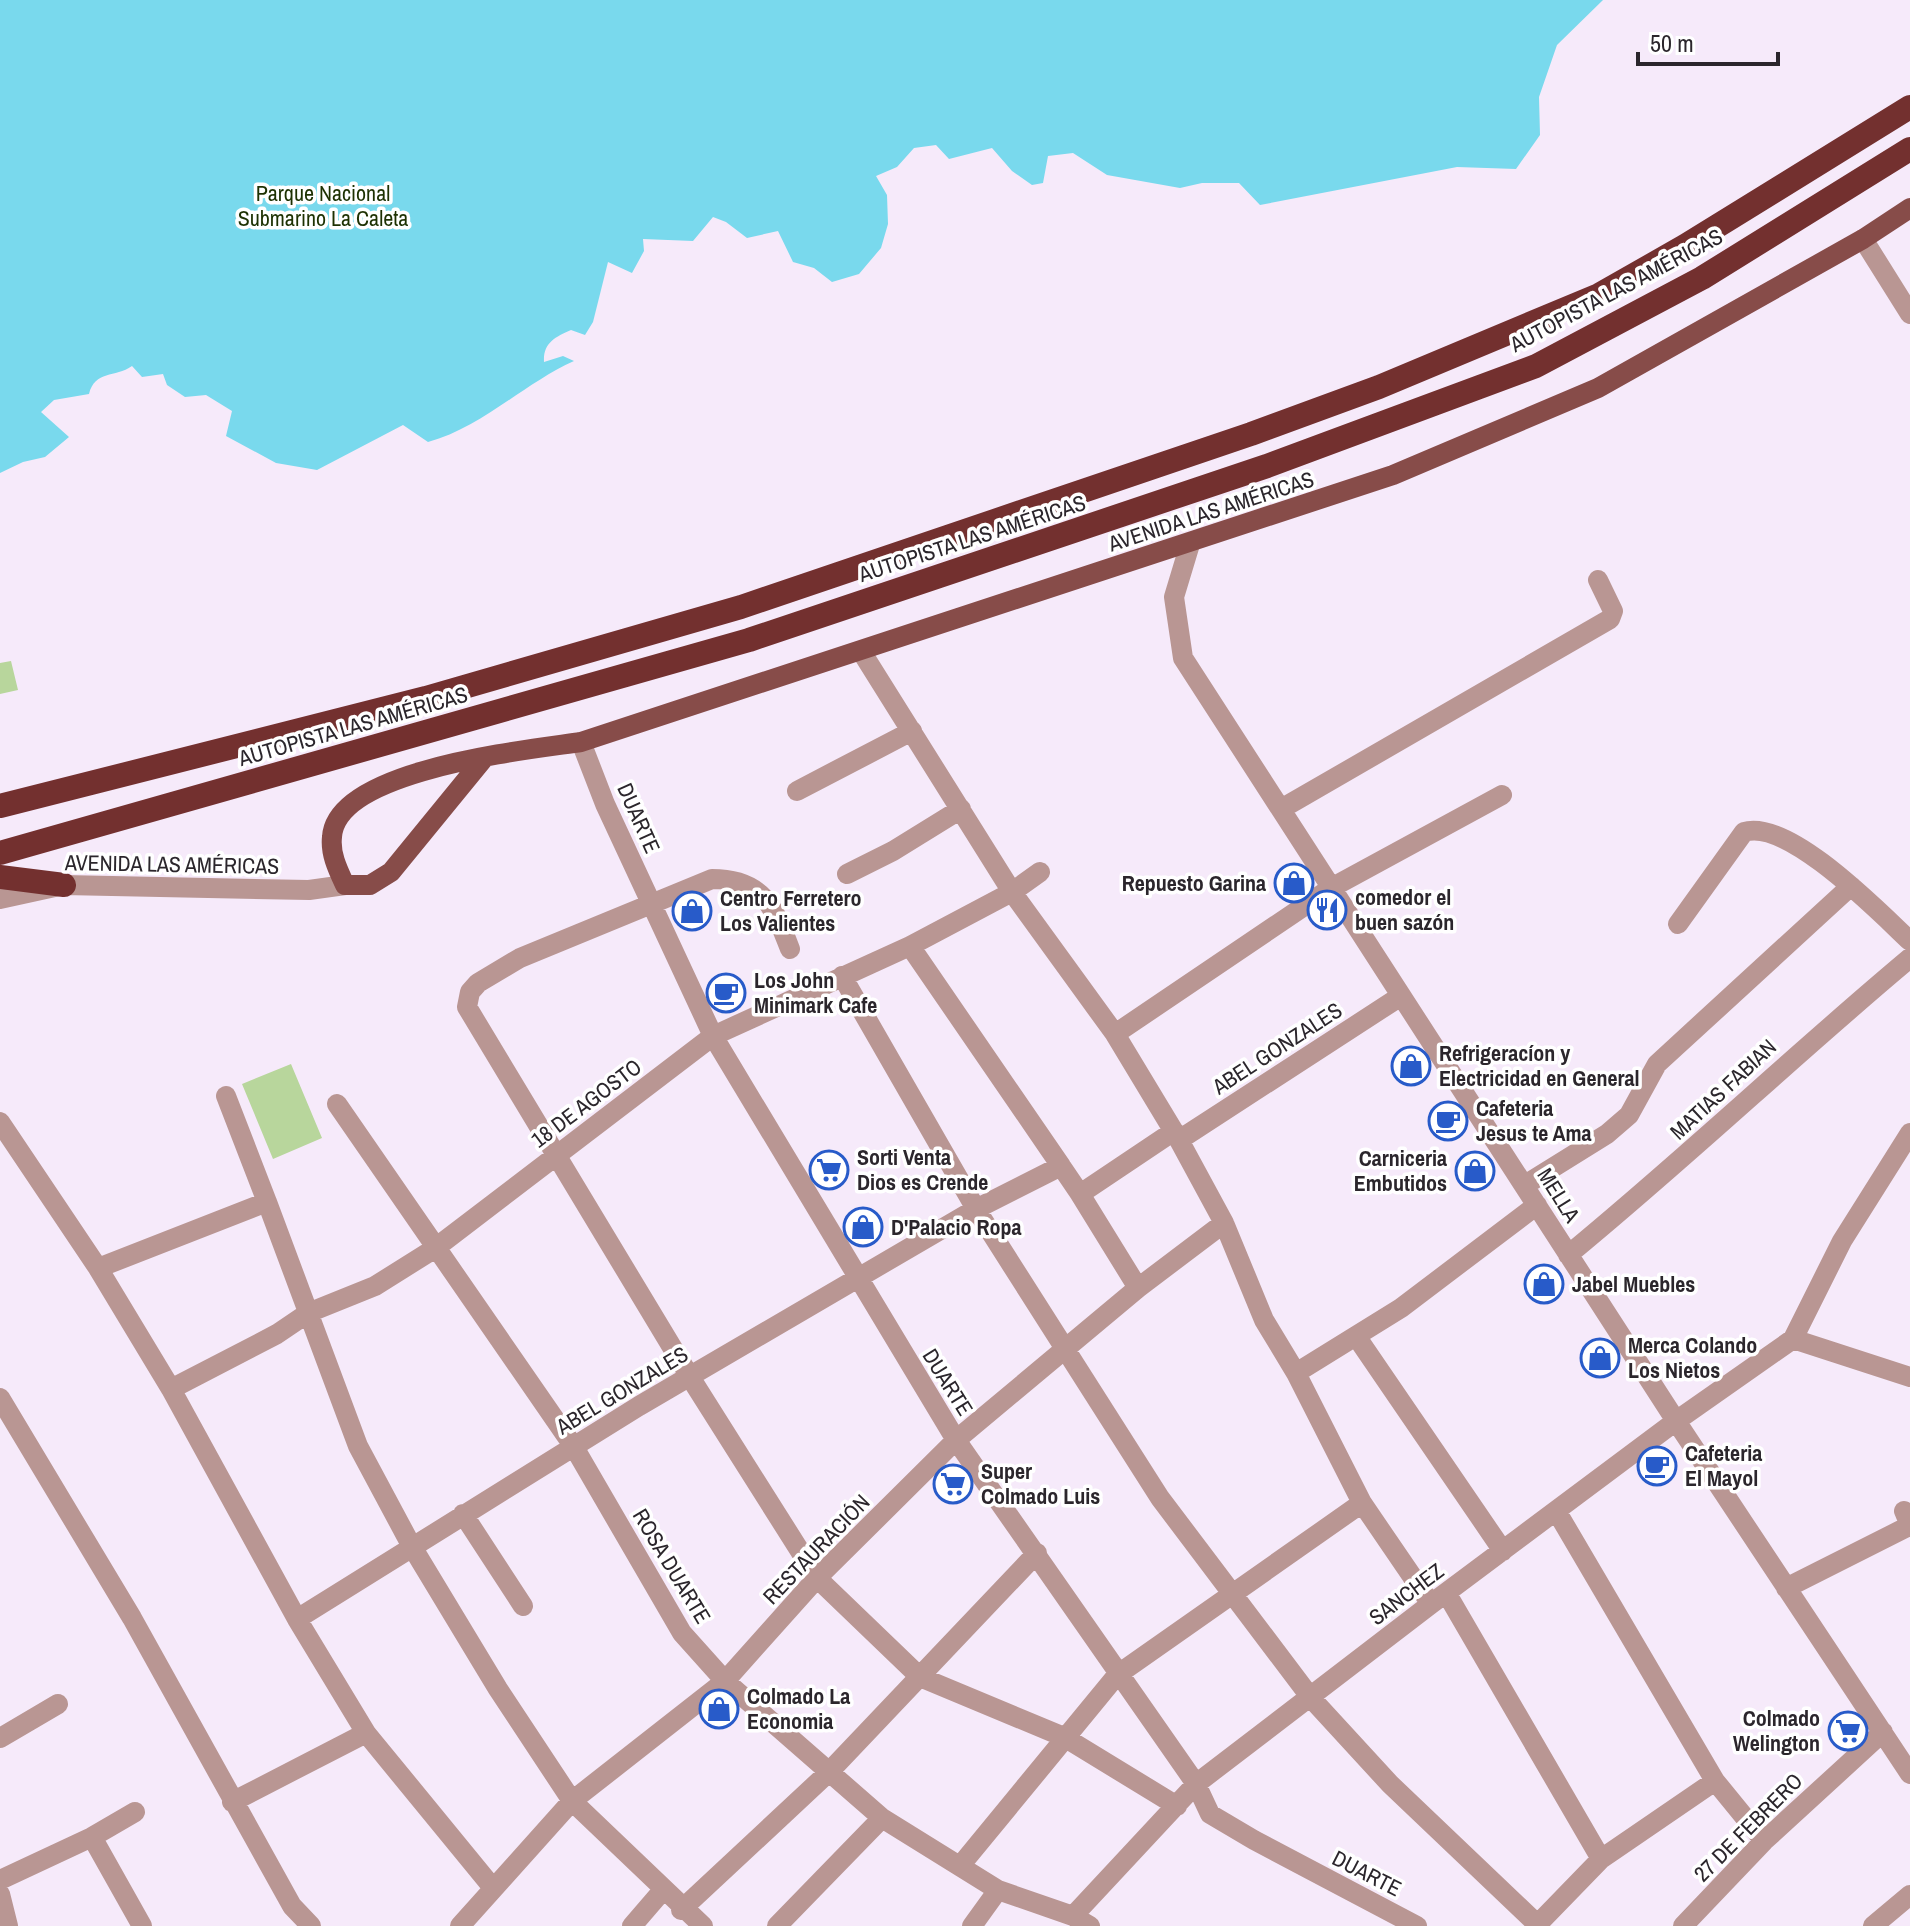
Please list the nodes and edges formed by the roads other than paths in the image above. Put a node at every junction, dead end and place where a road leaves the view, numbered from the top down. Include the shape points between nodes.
1 (1910, 107) edge
2 (1910, 149) edge
3 (1910, 208) edge
4 (1863, 239) junction
5 (1910, 314) edge
6 (1190, 544) junction
7 (1598, 580) dead end
8 (861, 651) junction
9 (912, 731) junction
10 (581, 742) junction
11 (485, 757) junction
12 (797, 791) dead end
13 (1502, 795) dead end
14 (0, 806) edge
15 (961, 809) junction
16 (1281, 809) junction
17 (0, 853) edge
18 (1040, 872) dead end
19 (847, 874) dead end
20 (0, 877) edge
21 (64, 885) junction
22 (345, 885) junction
23 (1851, 886) junction
24 (1331, 888) junction
25 (1012, 892) junction
26 (0, 899) edge
27 (652, 905) junction
28 (1678, 924) dead end
29 (1910, 941) edge
30 (910, 946) junction
31 (790, 949) dead end
32 (1910, 958) edge
33 (842, 976) junction
34 (1401, 996) junction
35 (1115, 1034) junction
36 (713, 1036) junction
37 (226, 1096) dead end
38 (337, 1104) dead end
39 (0, 1122) edge
40 (1910, 1133) edge
41 (1177, 1136) junction
42 (559, 1156) junction
43 (1061, 1166) junction
44 (1525, 1185) junction
45 (1080, 1194) junction
46 (267, 1202) junction
47 (1537, 1205) junction
48 (976, 1209) junction
49 (1224, 1223) junction
50 (434, 1249) junction
51 (1568, 1255) junction
52 (98, 1268) junction
53 (857, 1279) junction
54 (1138, 1288) junction
55 (308, 1313) junction
56 (1356, 1336) junction
57 (1793, 1339) junction
58 (1065, 1348) junction
59 (1296, 1373) junction
60 (690, 1377) junction
61 (1910, 1377) edge
62 (171, 1389) junction
63 (0, 1398) edge
64 (1676, 1421) junction
65 (956, 1440) junction
66 (574, 1447) junction
67 (1362, 1503) junction
68 (1904, 1511) dead end
69 (1557, 1512) junction
70 (463, 1514) junction
71 (411, 1545) junction
72 (1503, 1551) junction
73 (1037, 1553) junction
74 (817, 1578) junction
75 (1786, 1588) junction
76 (1234, 1592) junction
77 (1439, 1599) junction
78 (523, 1606) dead end
79 (297, 1619) junction
80 (1117, 1675) junction
81 (920, 1677) junction
82 (725, 1681) junction
83 (1311, 1698) junction
84 (58, 1704) dead end
85 (1883, 1732) junction
86 (366, 1733) junction
87 (1064, 1737) junction
88 (0, 1738) edge
89 (829, 1772) junction
90 (1910, 1774) edge
91 (1715, 1781) junction
92 (1196, 1784) junction
93 (572, 1801) junction
94 (232, 1802) junction
95 (1177, 1806) junction
96 (135, 1812) dead end
97 (882, 1818) junction
98 (92, 1837) junction
99 (1764, 1841) junction
100 (1601, 1859) junction
101 (960, 1866) junction
102 (0, 1880) edge
103 (493, 1888) junction
104 (663, 1890) junction
105 (998, 1890) junction
106 (0, 1894) edge
107 (1910, 1895) edge
108 (681, 1910) junction
109 (1081, 1921) edge
110 (1536, 1925) edge
111 (8, 1926) edge
112 (142, 1926) edge
113 (311, 1926) edge
114 (460, 1926) edge
115 (632, 1926) edge
116 (703, 1926) edge
117 (777, 1926) edge
118 (972, 1926) edge
119 (1417, 1926) edge
120 (1683, 1926) edge
121 (1873, 1926) edge

1 - 14 highway, AUTOPISTA LAS AMÉRICAS via 1599,295 1251,434 741,607 426,698
2 - 17 highway, AUTOPISTA LAS AMÉRICAS via 1702,278 1536,366 1267,466 749,640
3 - 4 main road, AVENIDA LAS AMÉRICAS
4 - 5 street
4 - 6 main road, AVENIDA LAS AMÉRICAS via 1598,388 1393,475
6 - 8 main road, AVENIDA LAS AMÉRICAS
6 - 16 street, MELLA via 1174,597 1183,658
7 - 16 street via 1613,611 1610,619
8 - 9 street
8 - 10 main road, AVENIDA LAS AMÉRICAS
9 - 12 street
9 - 15 street
10 - 11 main road, AVENIDA LAS AMÉRICAS
10 - 27 street, DUARTE
11 - 22 main road, AVENIDA LAS AMÉRICAS via 391,872 370,885
11 - 22 main road, AVENIDA LAS AMÉRICAS via 377,787 343,812 331,835
13 - 24 street
15 - 19 street
15 - 25 street
16 - 24 street, MELLA
18 - 25 street, 18 DE AGOSTO
20 - 21 highway
21 - 22 street, AVENIDA LAS AMÉRICAS via 309,890
21 - 26 street, AVENIDA LAS AMÉRICAS
23 - 28 street via 1801,850 1754,829 1744,832
23 - 29 street
23 - 44 street via 1657,1064 1629,1115
24 - 34 street, MELLA
24 - 35 street
25 - 30 street, 18 DE AGOSTO
25 - 35 street
27 - 31 street via 712,879 730,879 751,886 767,900
27 - 36 street, DUARTE
27 - 42 street via 520,958 470,992 467,1007
30 - 33 street, 18 DE AGOSTO
30 - 43 street
32 - 51 street, MATIAS FABIAN
33 - 36 street, 18 DE AGOSTO
33 - 48 street
34 - 41 street, ABEL GONZALES
34 - 44 street, MELLA
35 - 41 street
36 - 42 street, 18 DE AGOSTO
36 - 53 street, DUARTE
37 - 46 street
38 - 50 street, ROSA DUARTE
39 - 52 street
40 - 57 street via 1842,1241
41 - 45 street, ABEL GONZALES
41 - 49 street
42 - 50 street, 18 DE AGOSTO
42 - 60 street
43 - 45 street
43 - 48 street, ABEL GONZALES
44 - 47 street, MELLA
45 - 54 street
46 - 52 street
46 - 55 street
47 - 51 street, MELLA
47 - 56 street
48 - 53 street, ABEL GONZALES
48 - 58 street
49 - 54 street, RESTAURACIÓN
49 - 59 street via 1264,1320
50 - 55 street, 18 DE AGOSTO via 375,1286
50 - 66 street, ROSA DUARTE
51 - 64 street, MELLA
52 - 62 street
53 - 60 street, ABEL GONZALES
53 - 65 street, DUARTE
54 - 58 street, RESTAURACIÓN
55 - 62 street, 18 DE AGOSTO
55 - 71 street via 358,1446
56 - 59 street
56 - 72 street
57 - 61 street
57 - 64 street, SANCHEZ
58 - 65 street, RESTAURACIÓN
58 - 76 street via 1160,1498
59 - 67 street
60 - 66 street, ABEL GONZALES
60 - 74 street
62 - 79 street
63 - 94 street via 132,1618
64 - 69 street, SANCHEZ
64 - 75 street, MELLA
65 - 73 street, DUARTE
65 - 74 street, RESTAURACIÓN
66 - 70 street, ABEL GONZALES
66 - 82 street, ROSA DUARTE via 682,1633
67 - 76 street
67 - 77 street
68 - 75 street via 1909,1523 1905,1528
69 - 72 street, SANCHEZ
69 - 91 street
70 - 71 street, ABEL GONZALES
70 - 78 street
71 - 79 street, ABEL GONZALES
71 - 93 street
72 - 77 street, SANCHEZ
73 - 80 street, DUARTE
73 - 81 street
74 - 81 street
74 - 82 street, RESTAURACIÓN
75 - 85 street, MELLA
76 - 80 street
76 - 83 street
77 - 83 street, SANCHEZ
77 - 100 street
79 - 86 street
80 - 87 street
80 - 92 street, DUARTE
81 - 87 street
81 - 89 street
82 - 89 street, ROSA DUARTE
82 - 93 street, RESTAURACIÓN
83 - 92 street, SANCHEZ
83 - 110 street via 1390,1784
84 - 88 street
85 - 90 street, MELLA
85 - 99 street, 27 DE FEBRERO
86 - 94 street
86 - 103 street
87 - 95 street
87 - 101 street
89 - 97 street, ROSA DUARTE
89 - 108 street
91 - 99 street
91 - 100 street
92 - 95 street, SANCHEZ
92 - 119 street, DUARTE via 1210,1814
93 - 103 street, RESTAURACIÓN
93 - 104 street
94 - 113 street via 292,1906
95 - 109 street, SANCHEZ
96 - 98 street
97 - 101 street, ROSA DUARTE
97 - 117 street
98 - 102 street
98 - 112 street
99 - 120 street, 27 DE FEBRERO
100 - 110 street
101 - 105 street, ROSA DUARTE
103 - 114 street, RESTAURACIÓN
104 - 108 street
104 - 115 street
105 - 109 street, ROSA DUARTE
105 - 118 street
106 - 111 street
107 - 121 street
108 - 116 street

